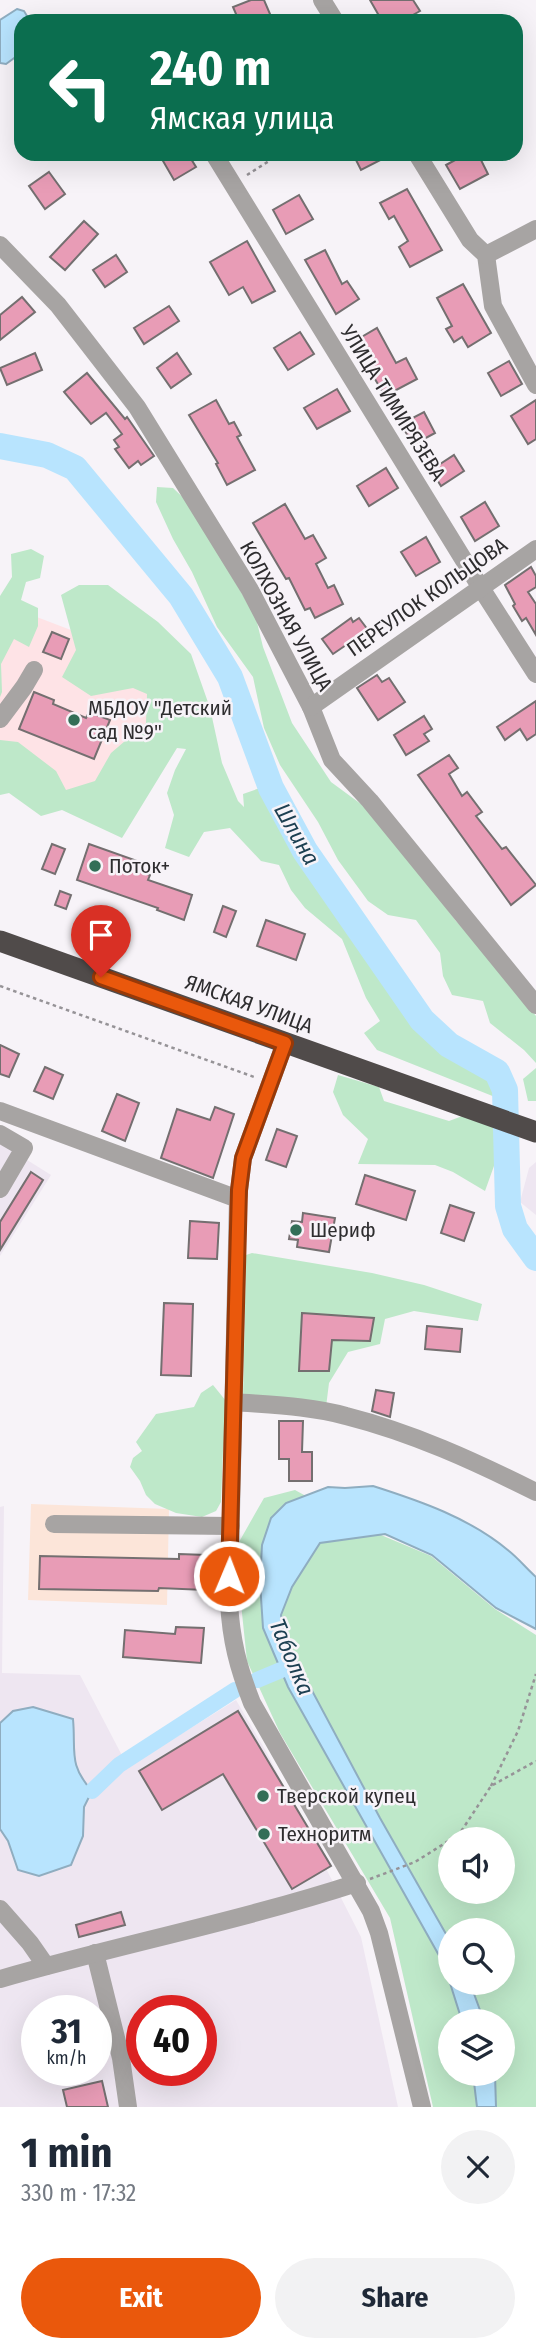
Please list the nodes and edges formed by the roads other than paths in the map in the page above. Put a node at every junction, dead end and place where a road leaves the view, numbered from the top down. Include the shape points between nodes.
1 (218, 161) edge
2 (422, 161) edge
3 (536, 229) edge
4 (0, 245) edge
5 (486, 255) junction
6 (536, 386) edge
7 (536, 549) edge
8 (481, 588) junction
9 (34, 670) dead end
10 (536, 674) edge
11 (311, 707) junction
12 (0, 719) edge
13 (0, 941) edge
14 (536, 1005) edge
15 (285, 1043) junction
16 (0, 1111) edge
17 (38, 1124) junction
18 (530, 1130) edge
19 (0, 1134) edge
20 (24, 1147) junction
21 (0, 1189) edge
22 (238, 1199) junction
23 (234, 1402) junction
24 (536, 1492) edge
25 (54, 1524) dead end
26 (230, 1526) junction
27 (357, 1883) junction
28 (0, 1909) edge
29 (95, 1953) junction
30 (46, 1966) junction
31 (0, 1979) edge
32 (128, 2107) edge
33 (422, 2107) edge

1 - 8 street, УЛИЦА ТИМИРЯЗЕВА
2 - 5 street via 470,240
3 - 5 street
4 - 11 street, КОЛХОЗНАЯ УЛИЦА via 58,305 137,407 250,590
5 - 6 street via 493,306
7 - 8 street, ПЕРЕУЛОК КОЛЬЦОВА
8 - 10 street, УЛИЦА ТИМИРЯЗЕВА
8 - 11 street, ПЕРЕУЛОК КОЛЬЦОВА
9 - 12 street
11 - 14 street, КОЛХОЗНАЯ УЛИЦА via 332,760
13 - 15 highway, ЯМСКАЯ УЛИЦА
15 - 18 highway, ЯМСКАЯ УЛИЦА
15 - 22 street via 243,1158
16 - 17 street
17 - 20 street
17 - 22 street
19 - 20 street
20 - 21 street
22 - 23 street
23 - 24 street via 344,1415 396,1430
23 - 26 street
25 - 26 street
26 - 27 street via 231,1636 241,1675 252,1703
27 - 29 street
27 - 33 street via 379,1933
28 - 30 street
29 - 30 street
29 - 32 street
30 - 31 street

